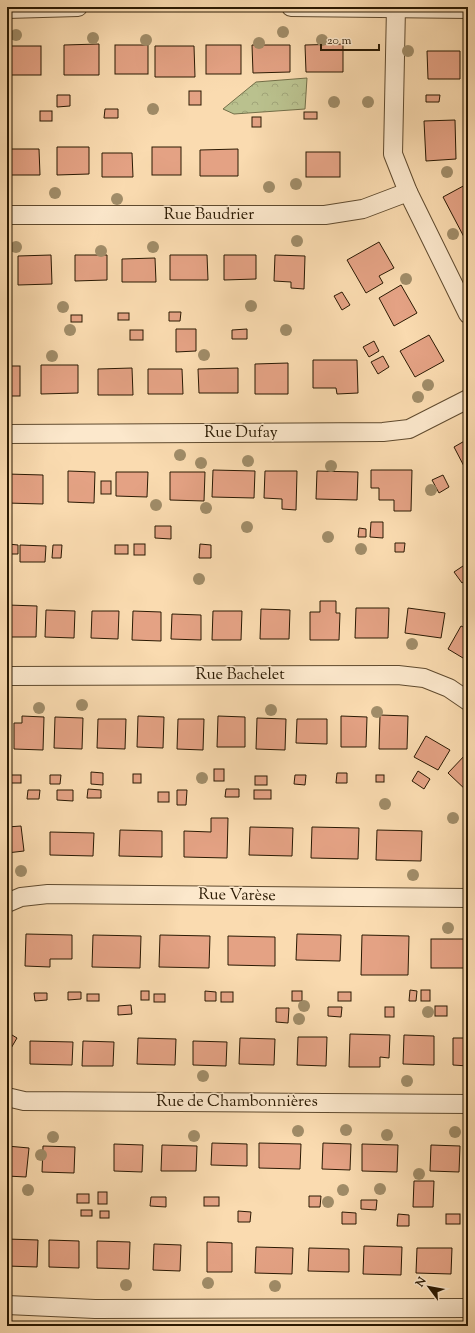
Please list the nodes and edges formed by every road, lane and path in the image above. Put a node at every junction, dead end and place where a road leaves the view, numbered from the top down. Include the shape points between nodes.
1 (78, 7) edge
2 (291, 7) edge
3 (396, 8) edge
4 (7, 9) edge
5 (468, 9) edge
6 (408, 192) junction
7 (7, 215) edge
8 (468, 314) edge
9 (468, 399) edge
10 (7, 434) edge
11 (7, 676) edge
12 (468, 701) edge
13 (468, 898) edge
14 (7, 903) edge
15 (7, 1098) edge
16 (468, 1104) edge
17 (7, 1305) edge
18 (468, 1308) edge

1 - 4 street
2 - 3 street
3 - 5 street
3 - 6 street via 393,154
6 - 7 street, Rue Baudrier via 363,209 325,215
6 - 8 street
9 - 10 street, Rue Dufay via 409,429 383,432
11 - 12 street, Rue Bachelet via 398,675 424,678 449,688
13 - 14 street, Rue Varèse via 48,894 21,897
15 - 16 street, Rue de Chambonnières via 24,1101
17 - 18 street via 95,1309

